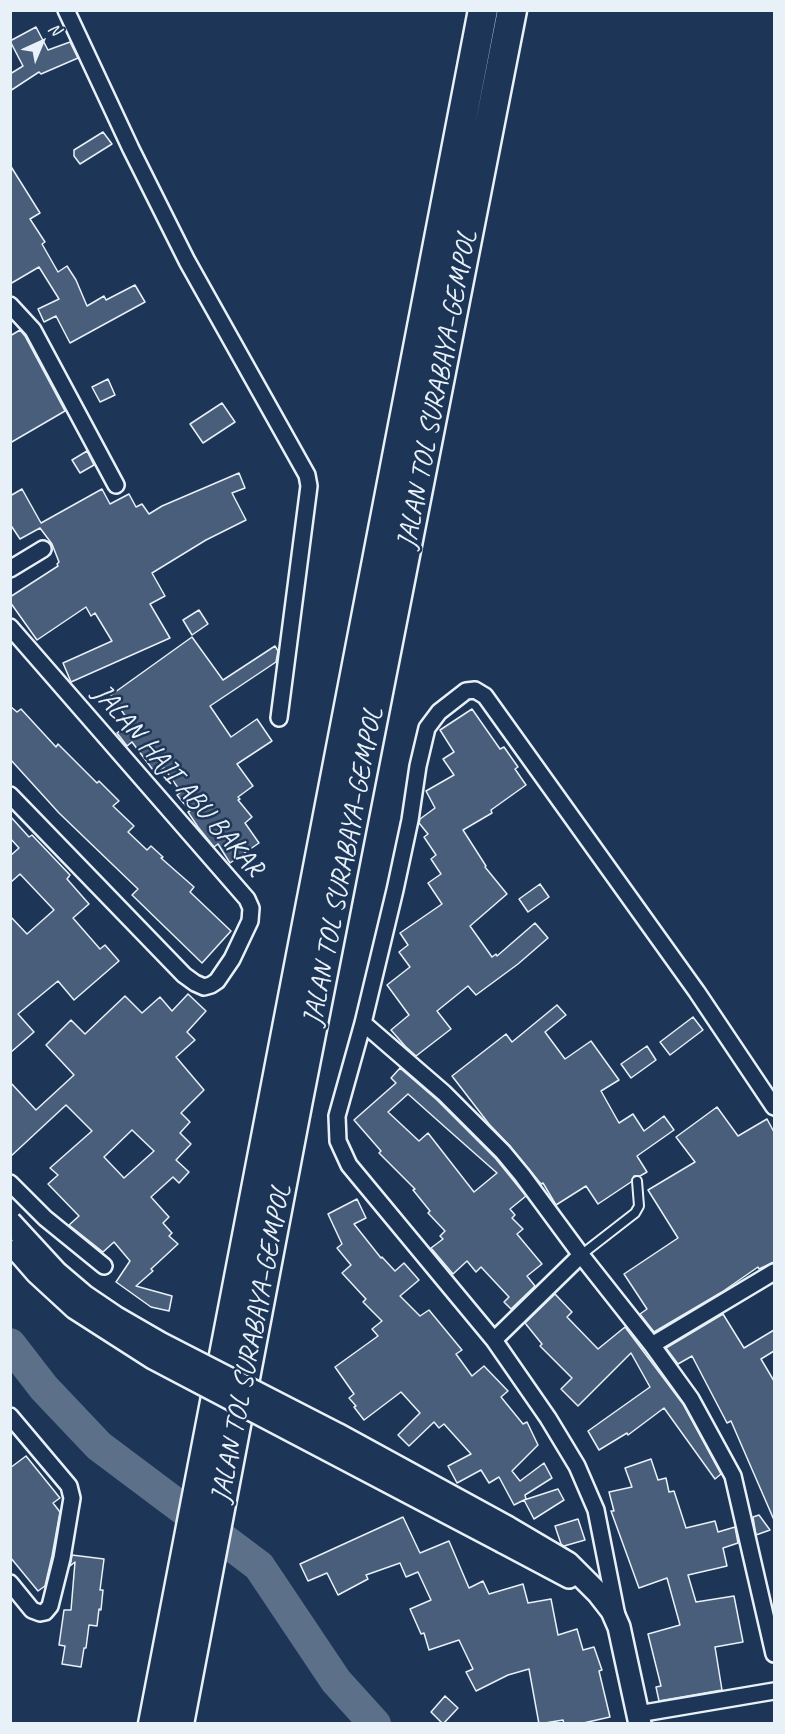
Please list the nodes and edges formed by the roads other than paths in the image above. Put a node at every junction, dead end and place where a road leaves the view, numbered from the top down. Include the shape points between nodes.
1 (66, 10) edge
2 (483, 10) edge
3 (512, 10) edge
4 (10, 305) edge
5 (116, 485) dead end
6 (43, 549) dead end
7 (10, 569) edge
8 (10, 627) edge
9 (279, 718) dead end
10 (10, 795) edge
11 (363, 1023) junction
12 (774, 1107) edge
13 (637, 1181) dead end
14 (10, 1183) edge
15 (10, 1222) edge
16 (10, 1242) edge
17 (577, 1259) junction
18 (104, 1266) dead end
19 (774, 1272) edge
20 (494, 1340) junction
21 (652, 1345) junction
22 (10, 1416) edge
23 (215, 1468) junction
24 (505, 1535) junction
25 (201, 1541) junction
26 (10, 1583) edge
27 (619, 1627) junction
28 (774, 1654) edge
29 (774, 1691) edge
30 (639, 1718) edge
31 (153, 1724) edge
32 (179, 1724) edge

1 - 9 street via 187,261 307,476 309,486
2 - 23 highway, JALAN TOL SURABAYA–GEMPOL
3 - 23 highway, JALAN TOL SURABAYA–GEMPOL via 298,1100
4 - 5 street via 33,330
6 - 7 street
8 - 10 street, JALAN HAJI ABU BAKAR via 247,900 250,921 217,981 204,987 184,975
11 - 12 street via 427,728 439,712 466,691 475,690 501,716
11 - 17 street via 444,1093 503,1152
11 - 20 street via 337,1116 340,1149 349,1165
13 - 17 lane via 639,1206 635,1213
14 - 18 street via 45,1218
15 - 24 street, bridge via 57,1273 115,1317
16 - 24 street, bridge via 75,1308 153,1358
17 - 20 street
17 - 21 street
19 - 21 street
20 - 27 street via 548,1418 587,1487 601,1527
21 - 28 street via 691,1399 733,1476
22 - 26 street via 69,1486 72,1498 50,1606 45,1612 32,1610
23 - 25 highway, JALAN TOL SURABAYA–GEMPOL
24 - 27 street via 568,1563 604,1600
25 - 31 highway, JALAN TOL SURABAYA–GEMPOL
25 - 32 highway, JALAN TOL SURABAYA–GEMPOL
27 - 30 street
29 - 30 street

